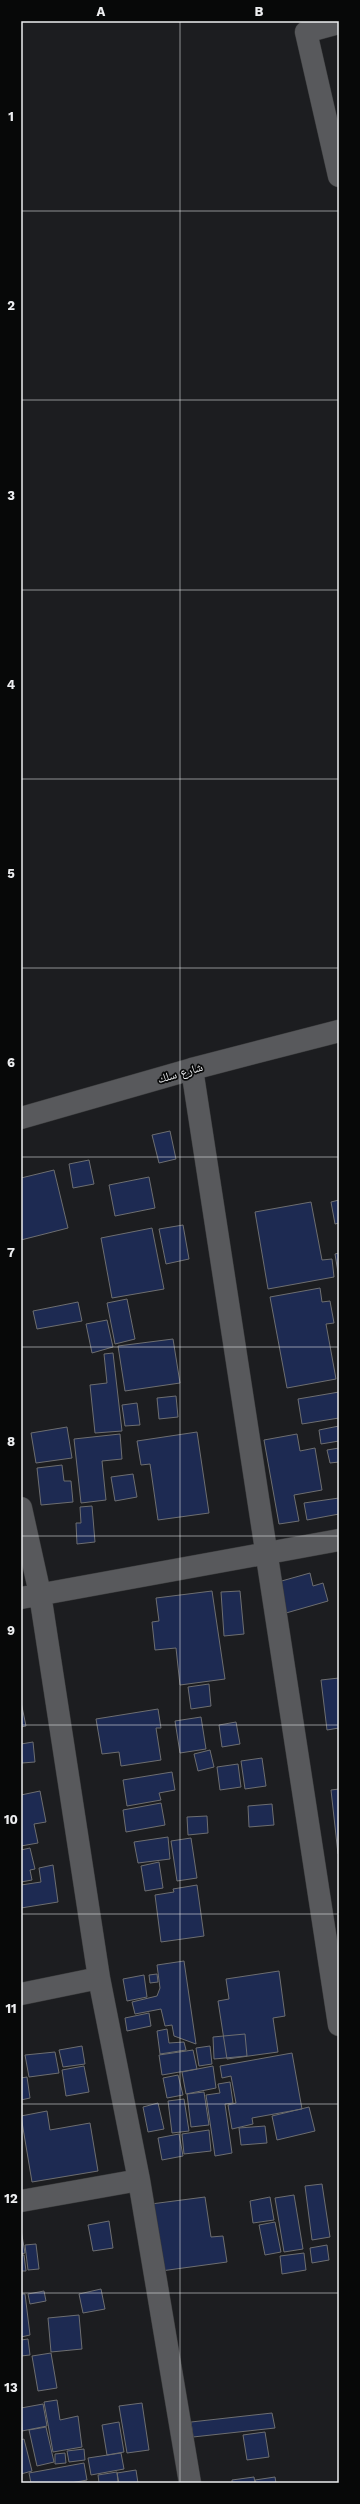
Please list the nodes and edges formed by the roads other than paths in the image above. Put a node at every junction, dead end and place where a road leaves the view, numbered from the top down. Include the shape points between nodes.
1 (339, 23) edge
2 (305, 27) edge
3 (339, 176) edge
4 (339, 1031) edge
5 (192, 1069) junction
6 (21, 1118) edge
7 (21, 1508) edge
8 (339, 1540) edge
9 (267, 1553) junction
10 (31, 1596) edge
11 (99, 1978) junction
12 (21, 1994) edge
13 (339, 2025) edge
14 (139, 2180) junction
15 (21, 2201) edge
16 (190, 2483) edge

1 - 2 street
2 - 3 street
4 - 5 street, شارع سلك
5 - 6 street, شارع سلك
5 - 9 street
7 - 10 street
8 - 9 street
9 - 10 street
9 - 13 street
10 - 11 street
11 - 12 street
11 - 14 street
14 - 15 street
14 - 16 street

